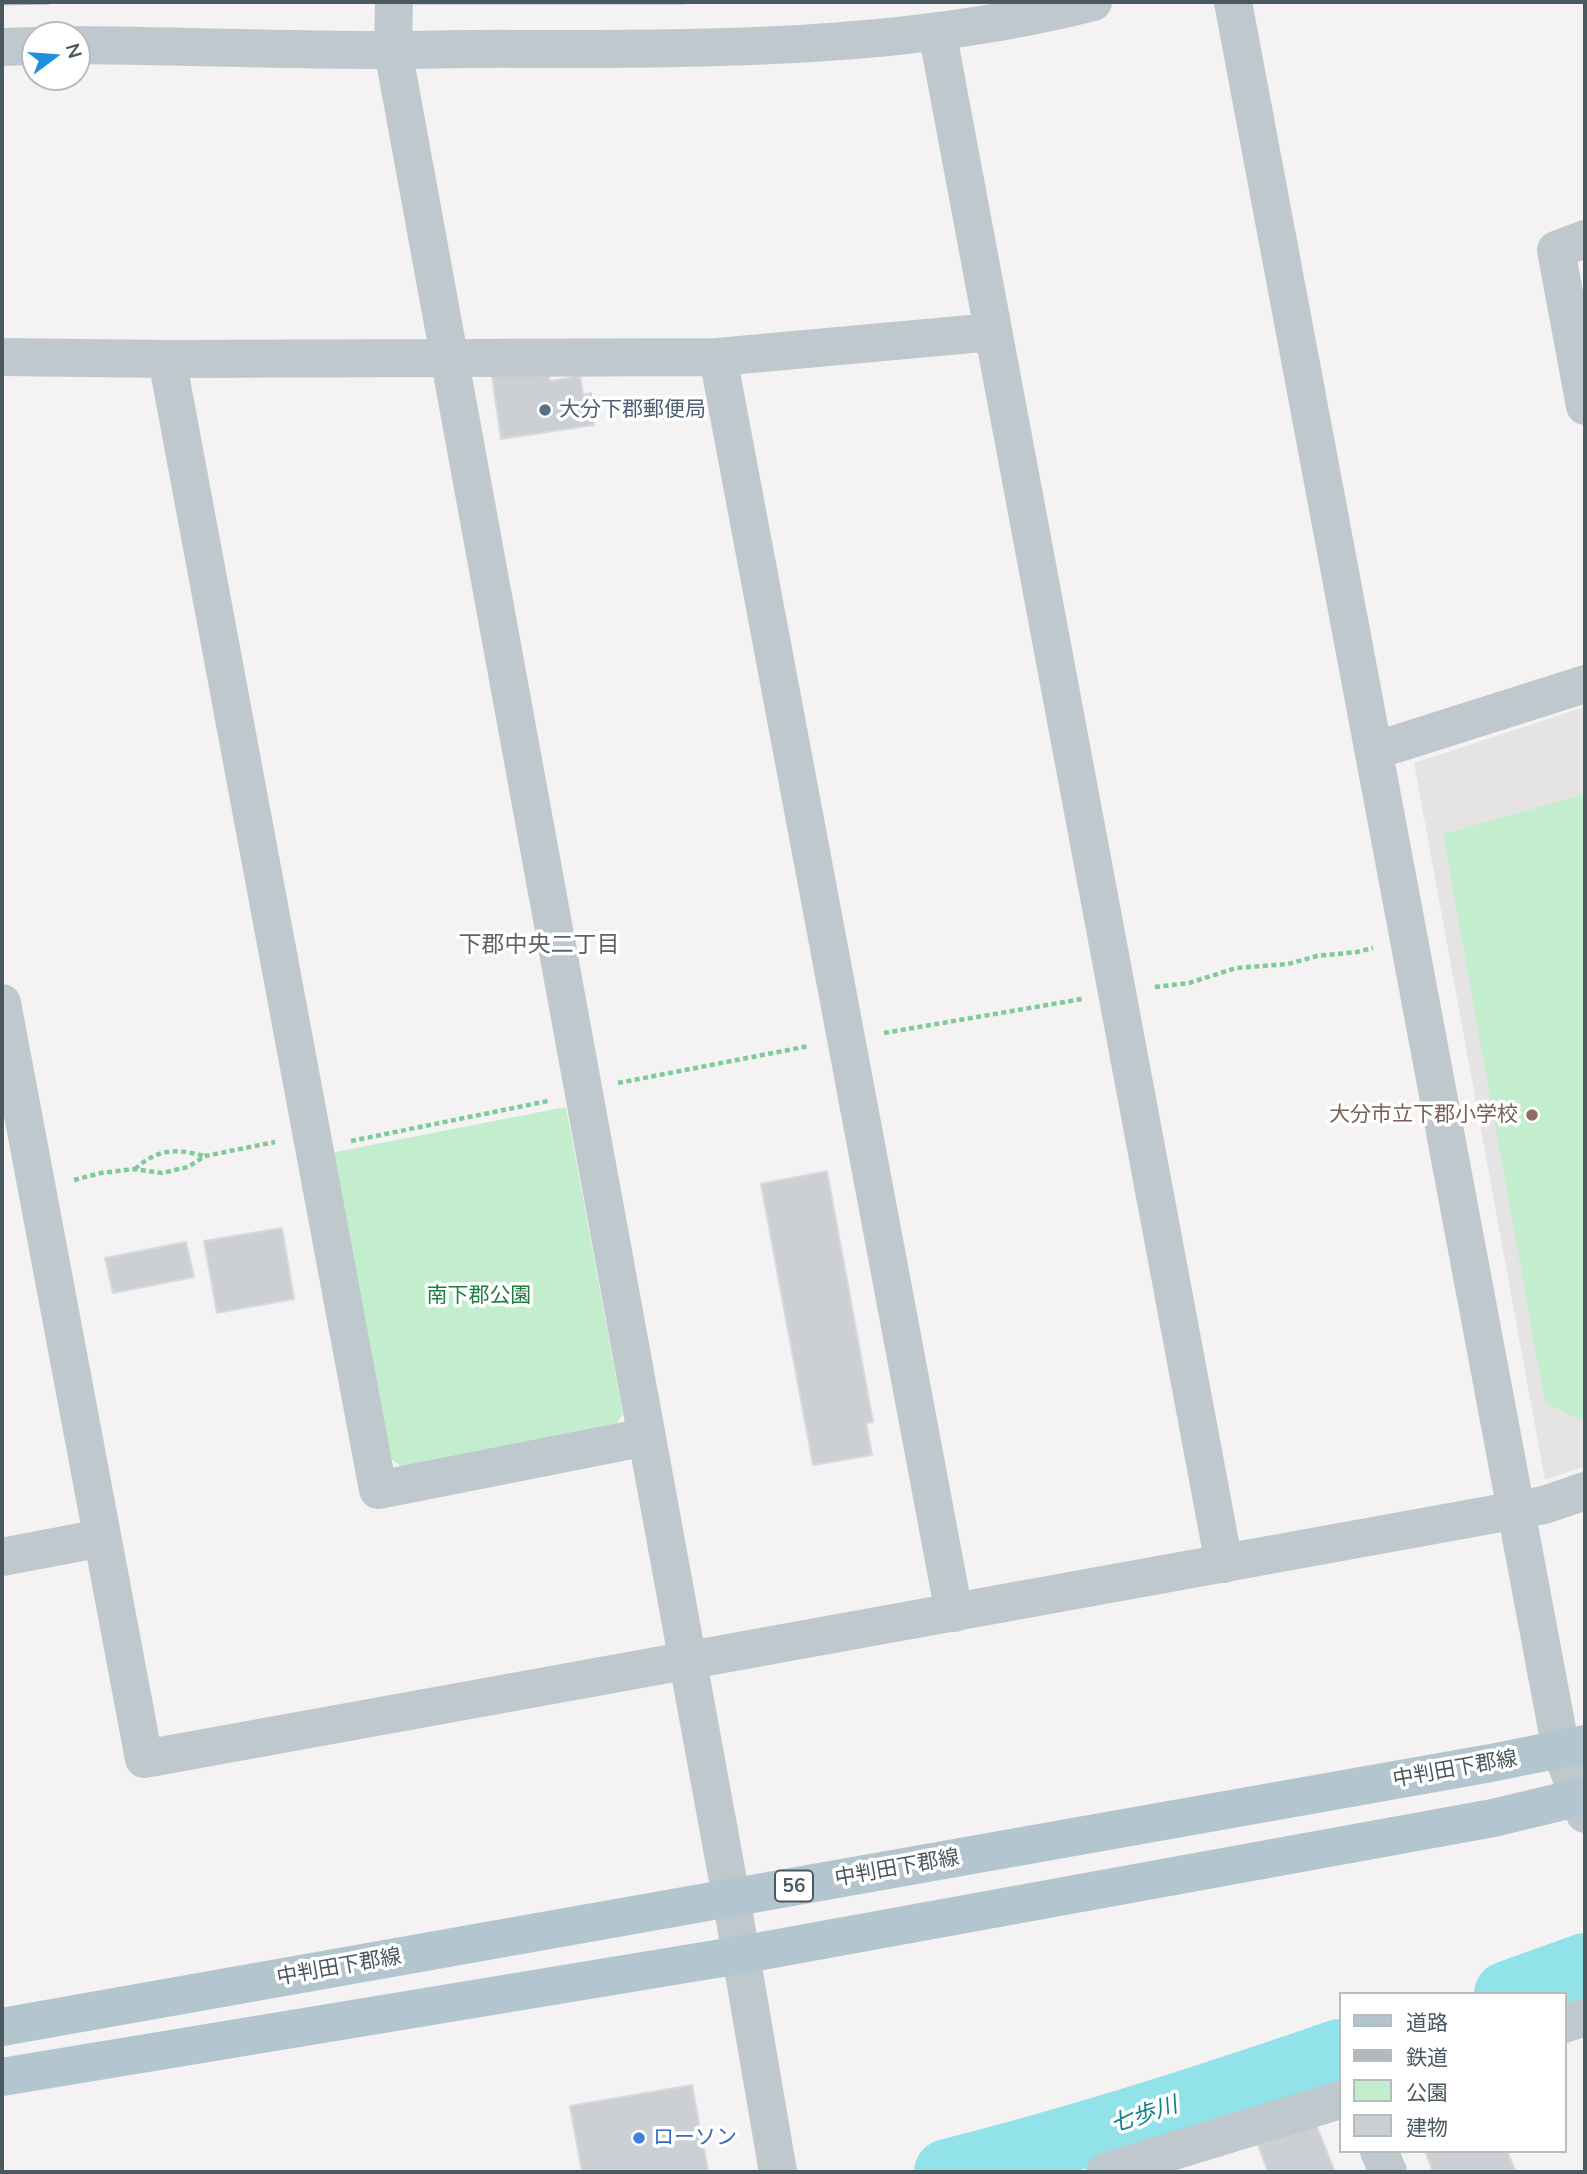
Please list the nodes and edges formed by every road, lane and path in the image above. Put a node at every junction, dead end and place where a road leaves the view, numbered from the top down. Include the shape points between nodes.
1 (394, 2) edge
2 (1093, 2) edge
3 (1233, 2) edge
4 (937, 31) junction
5 (91, 45) edge
6 (21, 46) edge
7 (2, 47) edge
8 (393, 50) junction
9 (1585, 239) edge
10 (993, 332) junction
11 (2, 357) edge
12 (718, 357) junction
13 (449, 358) junction
14 (167, 359) junction
15 (1585, 406) edge
16 (1585, 684) edge
17 (1374, 751) junction
18 (1383, 943) dead end
19 (1143, 989) dead end
20 (1087, 998) dead end
21 (2, 1003) edge
22 (876, 1034) dead end
23 (817, 1045) dead end
24 (608, 1086) dead end
25 (553, 1100) dead end
26 (281, 1141) dead end
27 (340, 1143) dead end
28 (205, 1156) junction
29 (134, 1169) junction
30 (63, 1183) dead end
31 (646, 1437) junction
32 (1585, 1491) edge
33 (1517, 1510) junction
34 (102, 1538) junction
35 (2, 1557) edge
36 (1224, 1564) junction
37 (954, 1613) junction
38 (688, 1661) junction
39 (1573, 1747) edge
40 (1583, 1802) edge
41 (731, 1897) junction
42 (740, 1955) junction
43 (1585, 2017) edge
44 (1566, 2024) edge
45 (2, 2027) edge
46 (2, 2077) edge
47 (1338, 2101) edge
48 (1380, 2153) edge
49 (778, 2172) edge
50 (1105, 2172) edge
51 (1388, 2172) edge

1 - 8 street
2 - 4 street
3 - 17 street
4 - 8 street via 797,44
4 - 10 street
5 - 8 street
6 - 7 street
8 - 13 street
9 - 15 street via 1556,250
10 - 12 street
10 - 36 street
11 - 14 street
12 - 13 street
12 - 37 street
13 - 14 street
13 - 31 street
14 - 31 street via 378,1490
16 - 17 street
17 - 33 street
18 - 19 path via 1369,950 1236,968 1189,983
20 - 22 path
21 - 34 street
23 - 24 path
25 - 27 path
26 - 28 path
28 - 29 path via 188,1167 162,1173
28 - 29 path via 183,1150 149,1156
29 - 30 path
31 - 38 street
32 - 33 street
33 - 36 street
33 - 39 street
34 - 35 street
34 - 38 street via 144,1759
36 - 37 street
37 - 38 street
38 - 41 street
39 - 40 street
39 - 41 main road, 中判田下郡線 / 56
40 - 42 main road
41 - 42 street
41 - 45 main road, 中判田下郡線 / 56
42 - 46 main road
42 - 49 street
43 - 44 street
47 - 50 street
48 - 51 street

